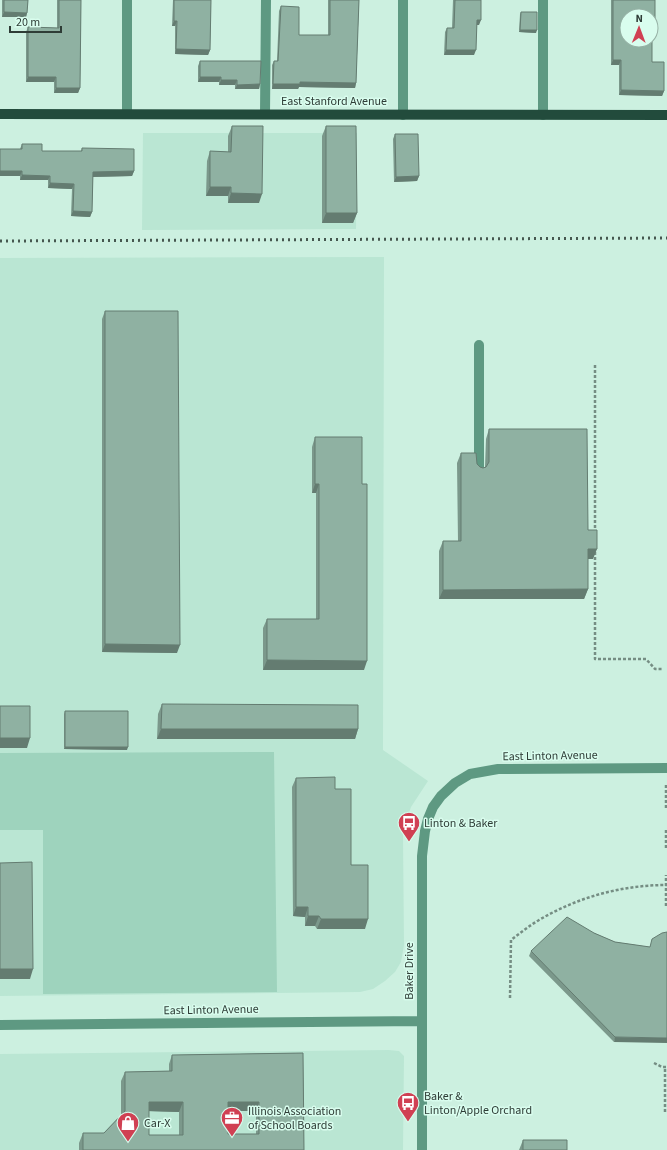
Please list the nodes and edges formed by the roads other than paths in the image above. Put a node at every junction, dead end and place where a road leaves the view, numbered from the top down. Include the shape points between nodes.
1 (127, 0) edge
2 (266, 0) edge
3 (403, 0) edge
4 (543, 0) edge
5 (0, 114) edge
6 (127, 114) junction
7 (265, 114) junction
8 (403, 115) junction
9 (543, 115) junction
10 (667, 115) edge
11 (479, 345) dead end
12 (480, 471) edge
13 (667, 768) edge
14 (441, 796) joint
15 (422, 1021) junction
16 (0, 1025) edge
17 (422, 1150) edge

1 - 6 street
2 - 7 street
3 - 8 street
4 - 9 street
5 - 6 main road, East Stanford Avenue
6 - 7 main road, East Stanford Avenue
7 - 8 main road, East Stanford Avenue
8 - 9 main road, East Stanford Avenue
9 - 10 main road, East Stanford Avenue
11 - 12 street
13 - 14 street, East Linton Avenue via 498,769 470,774
14 - 15 street, Baker Drive via 428,819 423,844
15 - 16 street, East Linton Avenue
15 - 17 street, Baker Drive

